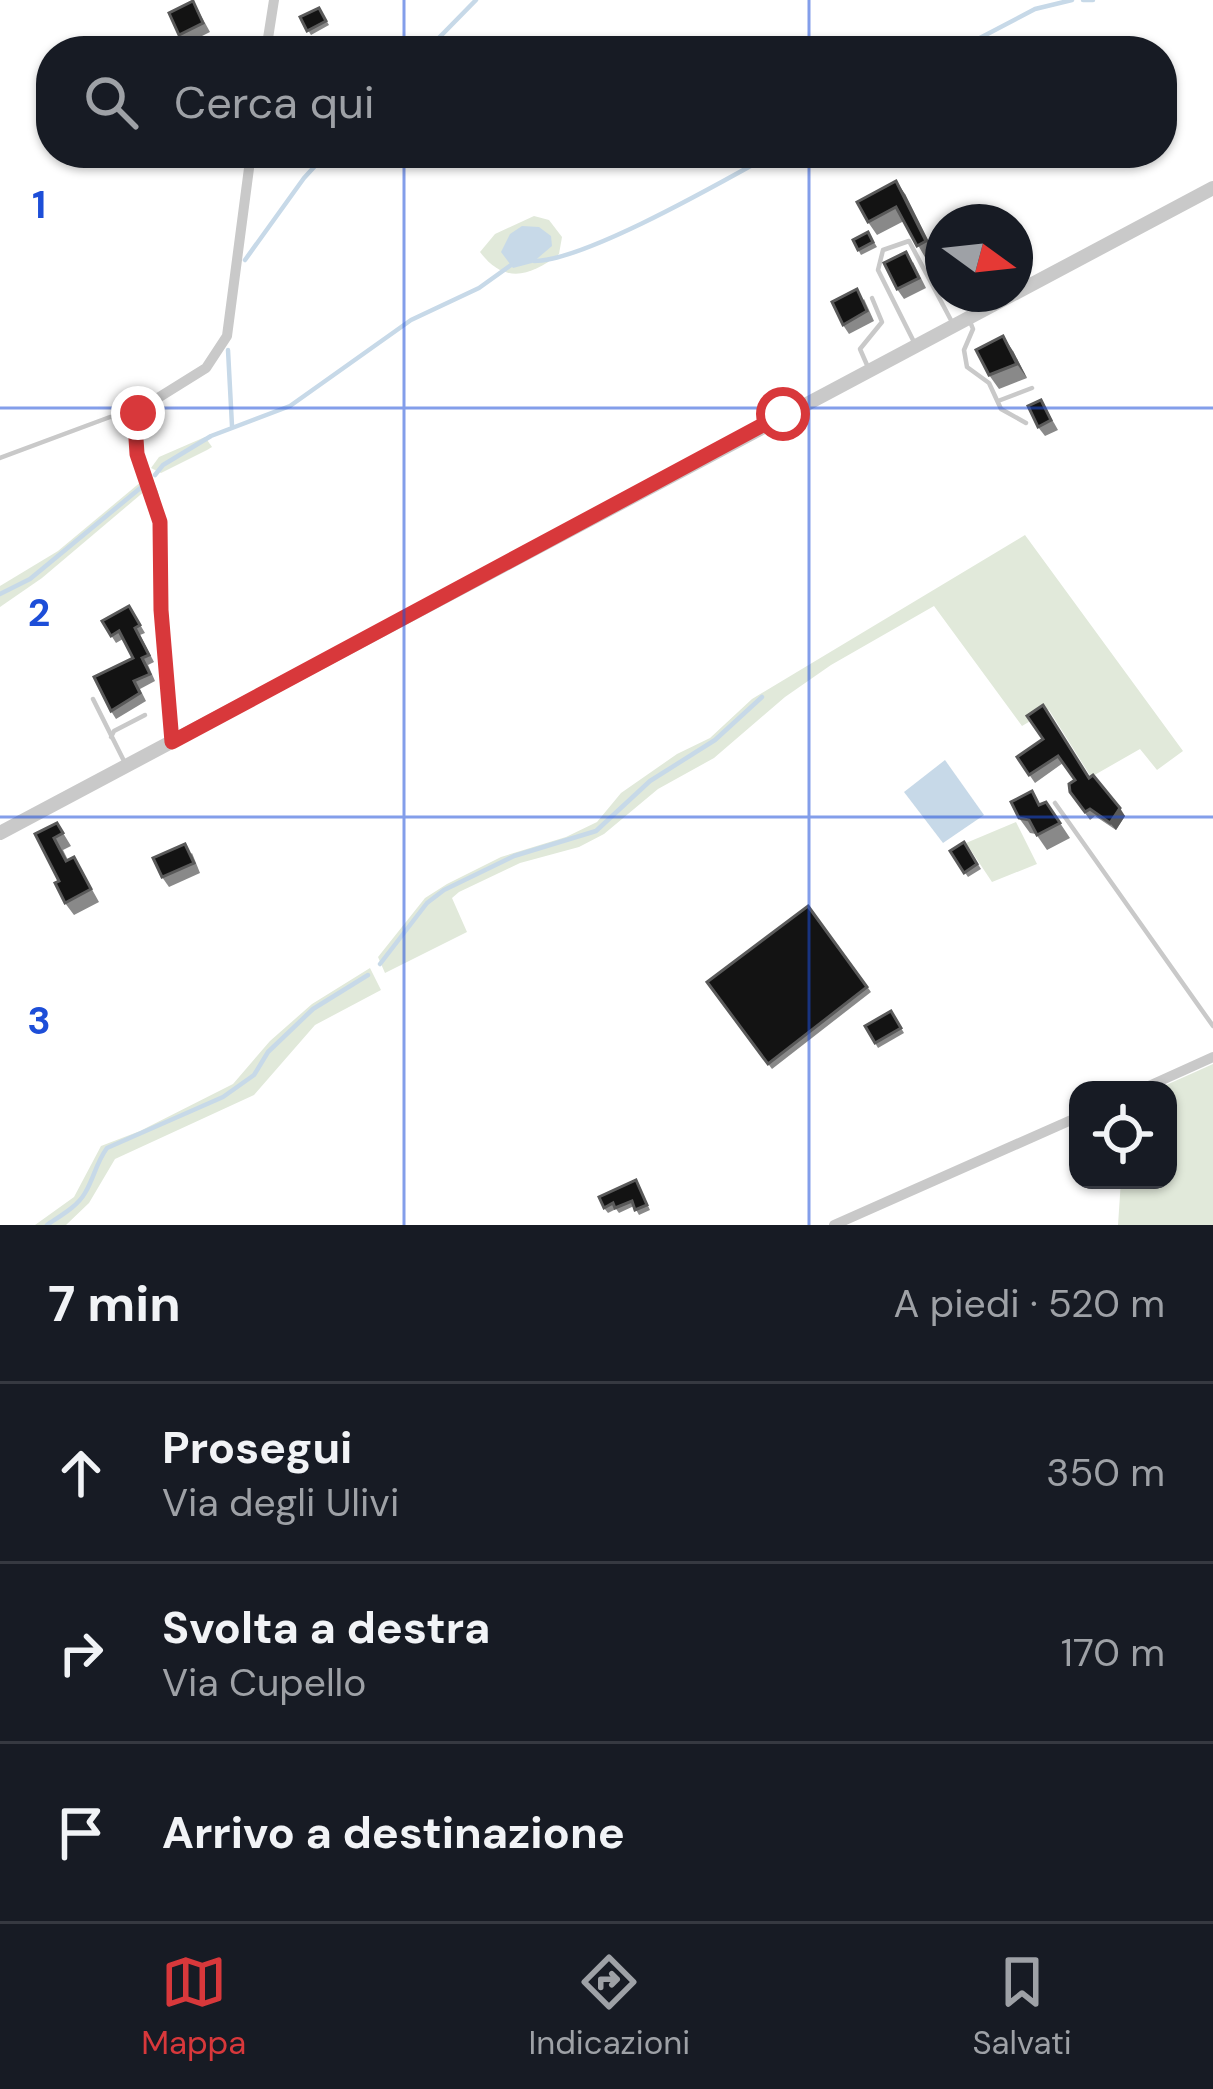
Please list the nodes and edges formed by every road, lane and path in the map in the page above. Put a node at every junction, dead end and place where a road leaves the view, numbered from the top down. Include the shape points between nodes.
1 (274, 0) edge
2 (268, 36) edge
3 (249, 168) edge
4 (1213, 188) edge
5 (872, 298) dead end
6 (962, 323) junction
7 (916, 346) junction
8 (869, 370) junction
9 (1032, 388) dead end
10 (997, 401) junction
11 (135, 423) junction
12 (1026, 423) dead end
13 (0, 458) edge
14 (93, 698) dead end
15 (145, 715) dead end
16 (111, 737) junction
17 (172, 742) junction
18 (127, 766) junction
19 (1055, 803) dead end
20 (0, 833) edge
21 (1213, 1026) edge
22 (1213, 1057) edge
23 (1160, 1081) edge
24 (1069, 1122) edge
25 (834, 1225) edge

1 - 2 street
3 - 11 street via 227,336 206,368 146,406
4 - 6 street
5 - 8 lane via 882,322 860,349
6 - 7 street
6 - 7 lane via 909,241 883,250 878,270
6 - 10 lane via 974,329 963,360
7 - 8 street
8 - 17 street
9 - 10 lane
10 - 12 lane
11 - 13 lane via 110,417
11 - 17 street via 160,522
14 - 16 lane
15 - 16 lane
16 - 18 lane
17 - 18 street
18 - 20 street
19 - 21 lane
22 - 23 street
24 - 25 street

